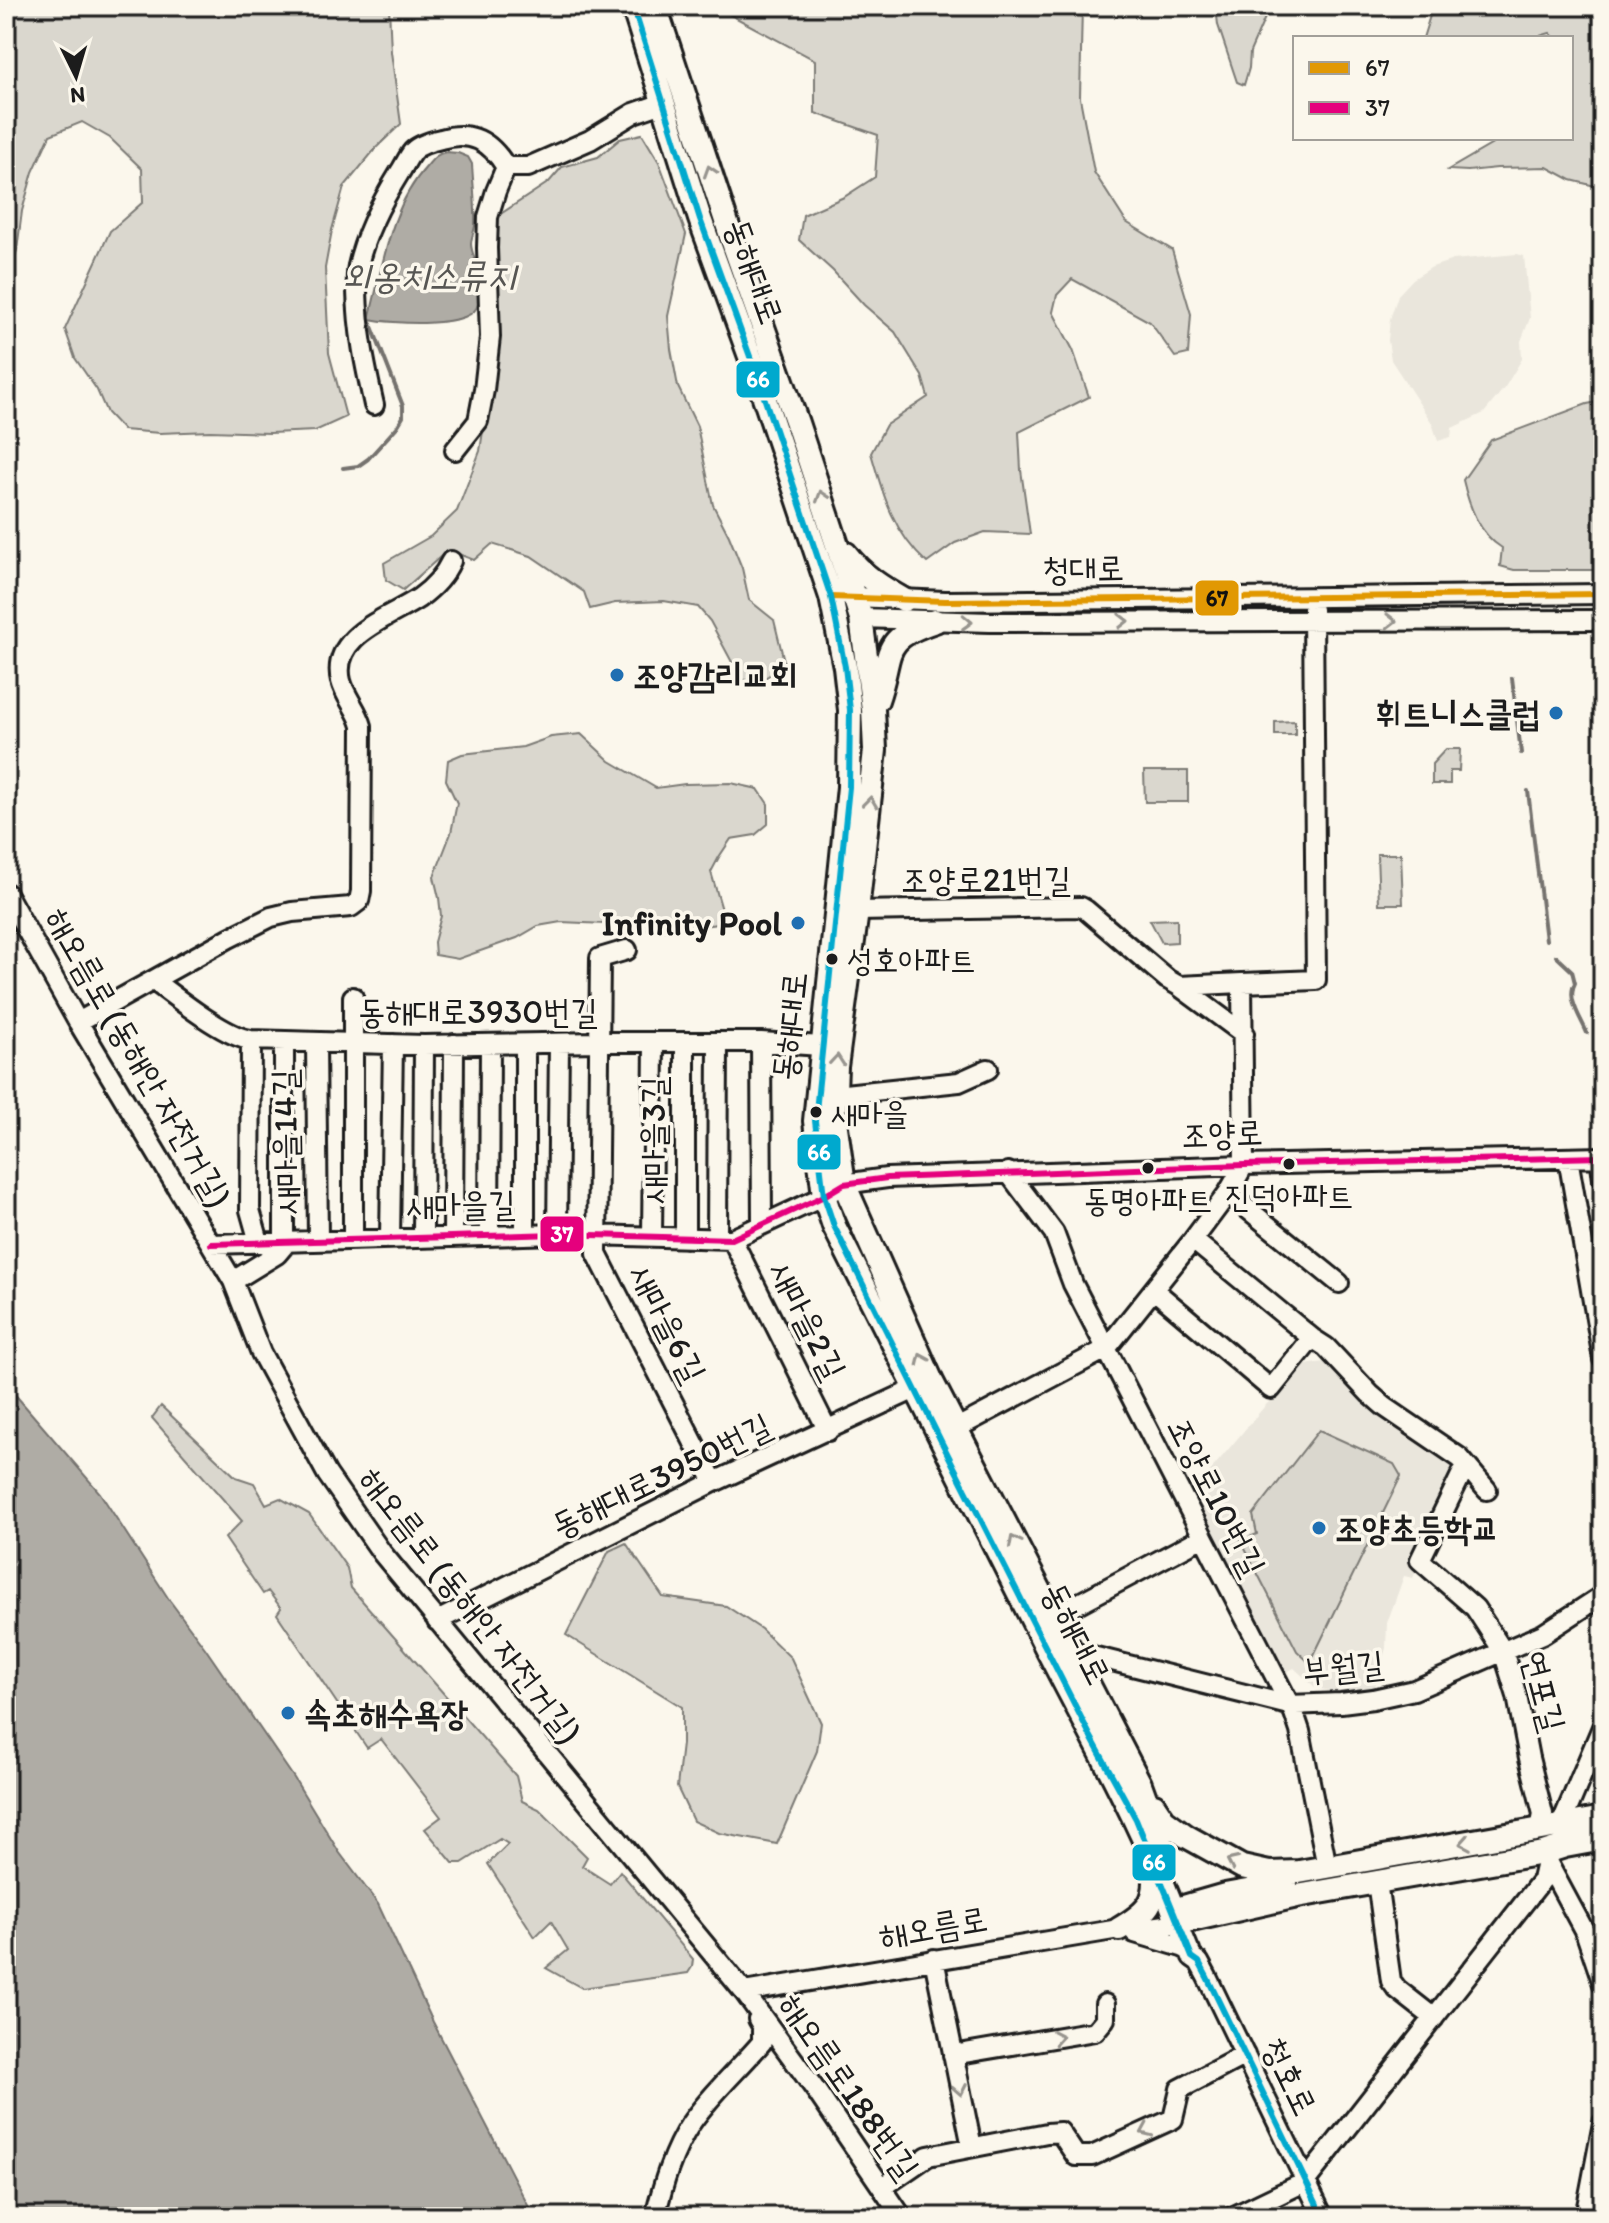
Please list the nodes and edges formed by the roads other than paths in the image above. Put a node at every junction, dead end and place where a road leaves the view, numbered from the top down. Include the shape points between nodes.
1 (633, 6) edge
2 (655, 6) edge
3 (663, 103) junction
4 (506, 167) junction
5 (374, 405) dead end
6 (455, 450) dead end
7 (837, 542) junction
8 (451, 561) dead end
9 (1603, 594) edge
10 (1312, 598) junction
11 (904, 600) junction
12 (1043, 600) junction
13 (834, 607) junction
14 (858, 607) junction
15 (1603, 620) edge
16 (935, 621) junction
17 (1313, 621) junction
18 (1045, 622) junction
19 (873, 709) junction
20 (6, 893) edge
21 (857, 911) junction
22 (627, 950) dead end
23 (154, 981) junction
24 (1242, 983) junction
25 (1179, 986) junction
26 (353, 997) dead end
27 (78, 1022) junction
28 (1244, 1034) junction
29 (251, 1040) junction
30 (284, 1041) junction
31 (599, 1042) junction
32 (761, 1042) junction
33 (316, 1043) junction
34 (559, 1043) junction
35 (654, 1043) junction
36 (685, 1043) junction
37 (718, 1043) junction
38 (352, 1044) junction
39 (393, 1044) junction
40 (454, 1044) junction
41 (525, 1044) junction
42 (424, 1045) junction
43 (490, 1045) junction
44 (821, 1046) junction
45 (988, 1069) dead end
46 (835, 1095) junction
47 (1601, 1157) edge
48 (1568, 1158) junction
49 (1244, 1165) junction
50 (1008, 1172) junction
51 (1603, 1179) edge
52 (844, 1184) junction
53 (1228, 1193) junction
54 (824, 1196) junction
55 (762, 1225) junction
56 (525, 1234) junction
57 (557, 1234) junction
58 (489, 1235) junction
59 (453, 1236) junction
60 (596, 1236) junction
61 (652, 1236) junction
62 (423, 1237) junction
63 (390, 1238) junction
64 (685, 1238) junction
65 (724, 1238) junction
66 (353, 1239) junction
67 (318, 1240) junction
68 (1193, 1240) junction
69 (286, 1241) junction
70 (259, 1242) junction
71 (211, 1244) junction
72 (233, 1281) junction
73 (1339, 1283) dead end
74 (1154, 1290) junction
75 (1312, 1338) junction
76 (1106, 1349) junction
77 (1603, 1359) edge
78 (915, 1389) junction
79 (828, 1431) junction
80 (948, 1433) junction
81 (1466, 1465) junction
82 (714, 1482) junction
83 (1487, 1490) dead end
84 (1203, 1537) junction
85 (1603, 1595) edge
86 (1053, 1617) junction
87 (437, 1621) junction
88 (1072, 1651) junction
89 (1503, 1651) junction
90 (1289, 1705) junction
91 (1603, 1725) edge
92 (1140, 1784) junction
93 (1603, 1818) edge
94 (1603, 1839) edge
95 (1547, 1843) junction
96 (1152, 1856) junction
97 (1391, 1856) junction
98 (1327, 1867) junction
99 (1377, 1882) junction
100 (1182, 1915) junction
101 (1126, 1928) junction
102 (1194, 1957) junction
103 (934, 1959) junction
104 (1603, 1984) edge
105 (744, 1992) junction
106 (1105, 2004) dead end
107 (1434, 2018) junction
108 (953, 2055) junction
109 (1245, 2055) junction
110 (1603, 2123) edge
111 (972, 2147) junction
112 (1600, 2151) edge
113 (1305, 2182) junction
114 (883, 2187) junction
115 (655, 2217) edge
116 (902, 2217) edge
117 (1232, 2217) edge
118 (1323, 2217) edge
119 (1585, 2217) edge

1 - 3 main road, 동해대로
7 -> 2 main road, 동해대로
3 - 4 street via 528,167
3 - 13 main road, 동해대로
4 - 5 street via 478,138 449,136 414,150 390,189 357,268 361,346
4 - 6 street via 488,217 490,337 484,390 478,421
7 - 11 main road via 865,576
7 - 14 main road, 동해대로
8 - 23 street via 421,597 355,636 340,665 341,683 362,726 359,901 351,907 271,917
9 - 10 street, 청대로
10 - 12 street, 청대로
10 - 17 street
11 - 12 street, 청대로
11 - 14 street, 청대로
12 - 18 street
13 - 14 main road
13 - 44 main road, 동해대로 via 850,710 850,759
14 - 16 street, 청대로
14 - 19 main road, 동해대로
17 -> 15 street, 청대로
16 -> 18 street, 청대로
16 - 19 main road via 914,628 891,647
18 -> 17 street, 청대로
17 - 24 street via 1316,980
21 -> 19 main road, 동해대로 via 874,761
20 - 27 street, 해오름로 (동해안 자전거길)
21 - 25 street, 조양로21번길 via 1081,907
46 -> 21 main road, 동해대로
22 - 31 street, 새마을6길 via 600,958
23 - 27 street
23 - 29 street, 동해대로3930번길 via 220,1028
24 - 25 street
24 - 28 street
25 - 28 street, 조양로21번길
26 - 38 street
27 - 71 street, 해오름로 (동해안 자전거길)
28 - 49 street
29 - 30 street, 동해대로3930번길
29 - 70 street via 250,1210
30 - 33 street, 동해대로3930번길
30 - 69 street
31 - 34 street, 동해대로3930번길
31 - 35 street, 동해대로3930번길
31 - 60 street, 새마을6길
32 - 37 street, 동해대로3930번길
32 - 44 street, 동해대로3930번길
32 - 55 street
33 - 38 street, 동해대로3930번길
33 - 67 street, 새마을14길
34 - 41 street, 동해대로3930번길
34 - 57 street
35 - 36 street, 동해대로3930번길
35 - 61 street
36 - 37 street, 동해대로3930번길
36 - 64 street, 새마을3길
37 - 65 street, 새마을2길
38 - 39 street, 동해대로3930번길
38 - 66 street
39 - 42 street, 동해대로3930번길
39 - 63 street
40 - 42 street, 동해대로3930번길
40 - 43 street, 동해대로3930번길
40 - 59 street
41 - 43 street, 동해대로3930번길
41 - 56 street
42 - 62 street
43 - 58 street
44 - 54 main road, 동해대로 via 815,1121
45 - 46 street via 959,1082
46 - 52 main road, 동해대로
47 - 48 street, 조양로
47 - 51 street
48 - 49 street, 조양로
48 - 77 street
49 - 50 street, 조양로
49 - 53 street
50 - 52 street, 조양로
50 - 76 street, 조양로10번길 via 1054,1233
52 - 54 street, 새마을길
80 -> 52 main road, 동해대로 via 932,1382
53 - 68 street
53 - 73 street
54 - 55 street, 새마을길
54 - 78 main road, 동해대로
55 - 65 street, 새마을길
56 - 57 street, 새마을길
56 - 58 street, 새마을길
57 - 60 street, 새마을길
58 - 59 street, 새마을길
59 - 62 street, 새마을길
60 - 61 street, 새마을길
60 - 82 street, 새마을6길 via 597,1254
61 - 64 street, 새마을길
62 - 63 street, 새마을길
63 - 66 street, 새마을길
64 - 65 street, 새마을길
65 - 79 street, 새마을2길
66 - 67 street, 새마을길
67 - 69 street, 새마을길
68 - 74 street
68 - 75 street
69 - 70 street, 새마을길
69 - 72 street via 277,1254
70 - 71 street, 새마을길
71 - 72 street, 해오름로 (동해안 자전거길)
72 - 87 street, 해오름로 (동해안 자전거길) via 261,1353 327,1474
74 - 75 street via 1271,1389
74 - 76 street
75 - 81 street via 1385,1407
76 - 80 street
76 - 84 street, 조양로10번길
78 - 79 street, 동해대로3950번길
78 - 80 main road, 동해대로
79 - 82 street, 동해대로3950번길
86 -> 80 main road, 동해대로
80 - 96 main road, 동해대로
81 - 83 street
81 - 89 street, 연포길 via 1420,1560 1475,1608
82 - 87 street, 동해대로3950번길
84 - 86 street, 동해대로
84 - 90 street, 조양로10번길
85 - 89 street, 부월길 via 1543,1634
86 - 88 main road, 동해대로
87 - 105 street, 해오름로 (동해안 자전거길)
88 - 90 street, 부월길
88 - 92 main road, 동해대로
89 - 90 street, 부월길 via 1414,1690 1373,1699
89 - 95 street, 연포길
90 - 98 street, 조양로10번길 via 1300,1731
91 - 95 street
98 -> 92 main road, 동해대로 via 1269,1873 1242,1867 1164,1820
92 - 100 main road, 동해대로
93 - 95 main road, 동해대로
94 - 95 main road, 동해대로 via 1565,1846
95 -> 97 main road, 동해대로
95 - 99 main road, 동해대로
95 - 104 street via 1555,1876 1586,1934
95 - 107 street via 1542,1880
96 - 100 main road, 동해대로
96 - 101 main road via 1154,1894 1147,1909
97 - 98 main road, 동해대로
97 - 100 main road, 동해대로 via 1344,1873 1225,1895
99 - 100 main road, 동해대로
99 - 107 street via 1391,1981
100 - 101 street, 해오름로
100 - 102 street, 청호로 via 1200,1953
101 - 102 street
101 - 103 street, 해오름로
102 - 109 street, 청호로
103 - 105 street, 해오름로
103 - 108 street
105 - 114 street, 해오름로188번길
105 - 115 street via 762,2026 762,2042 692,2122 671,2162
108 -> 106 street via 1095,2031 1105,2019
107 - 113 street
108 -> 111 street
109 -> 111 street via 1180,2089 1173,2119 1092,2156 1076,2156 1060,2132
109 - 113 street, 청호로
110 - 112 street
111 - 114 street via 928,2156
112 - 119 street
113 - 117 street
113 - 118 street, 청호로
114 - 116 street, 해오름로188번길

